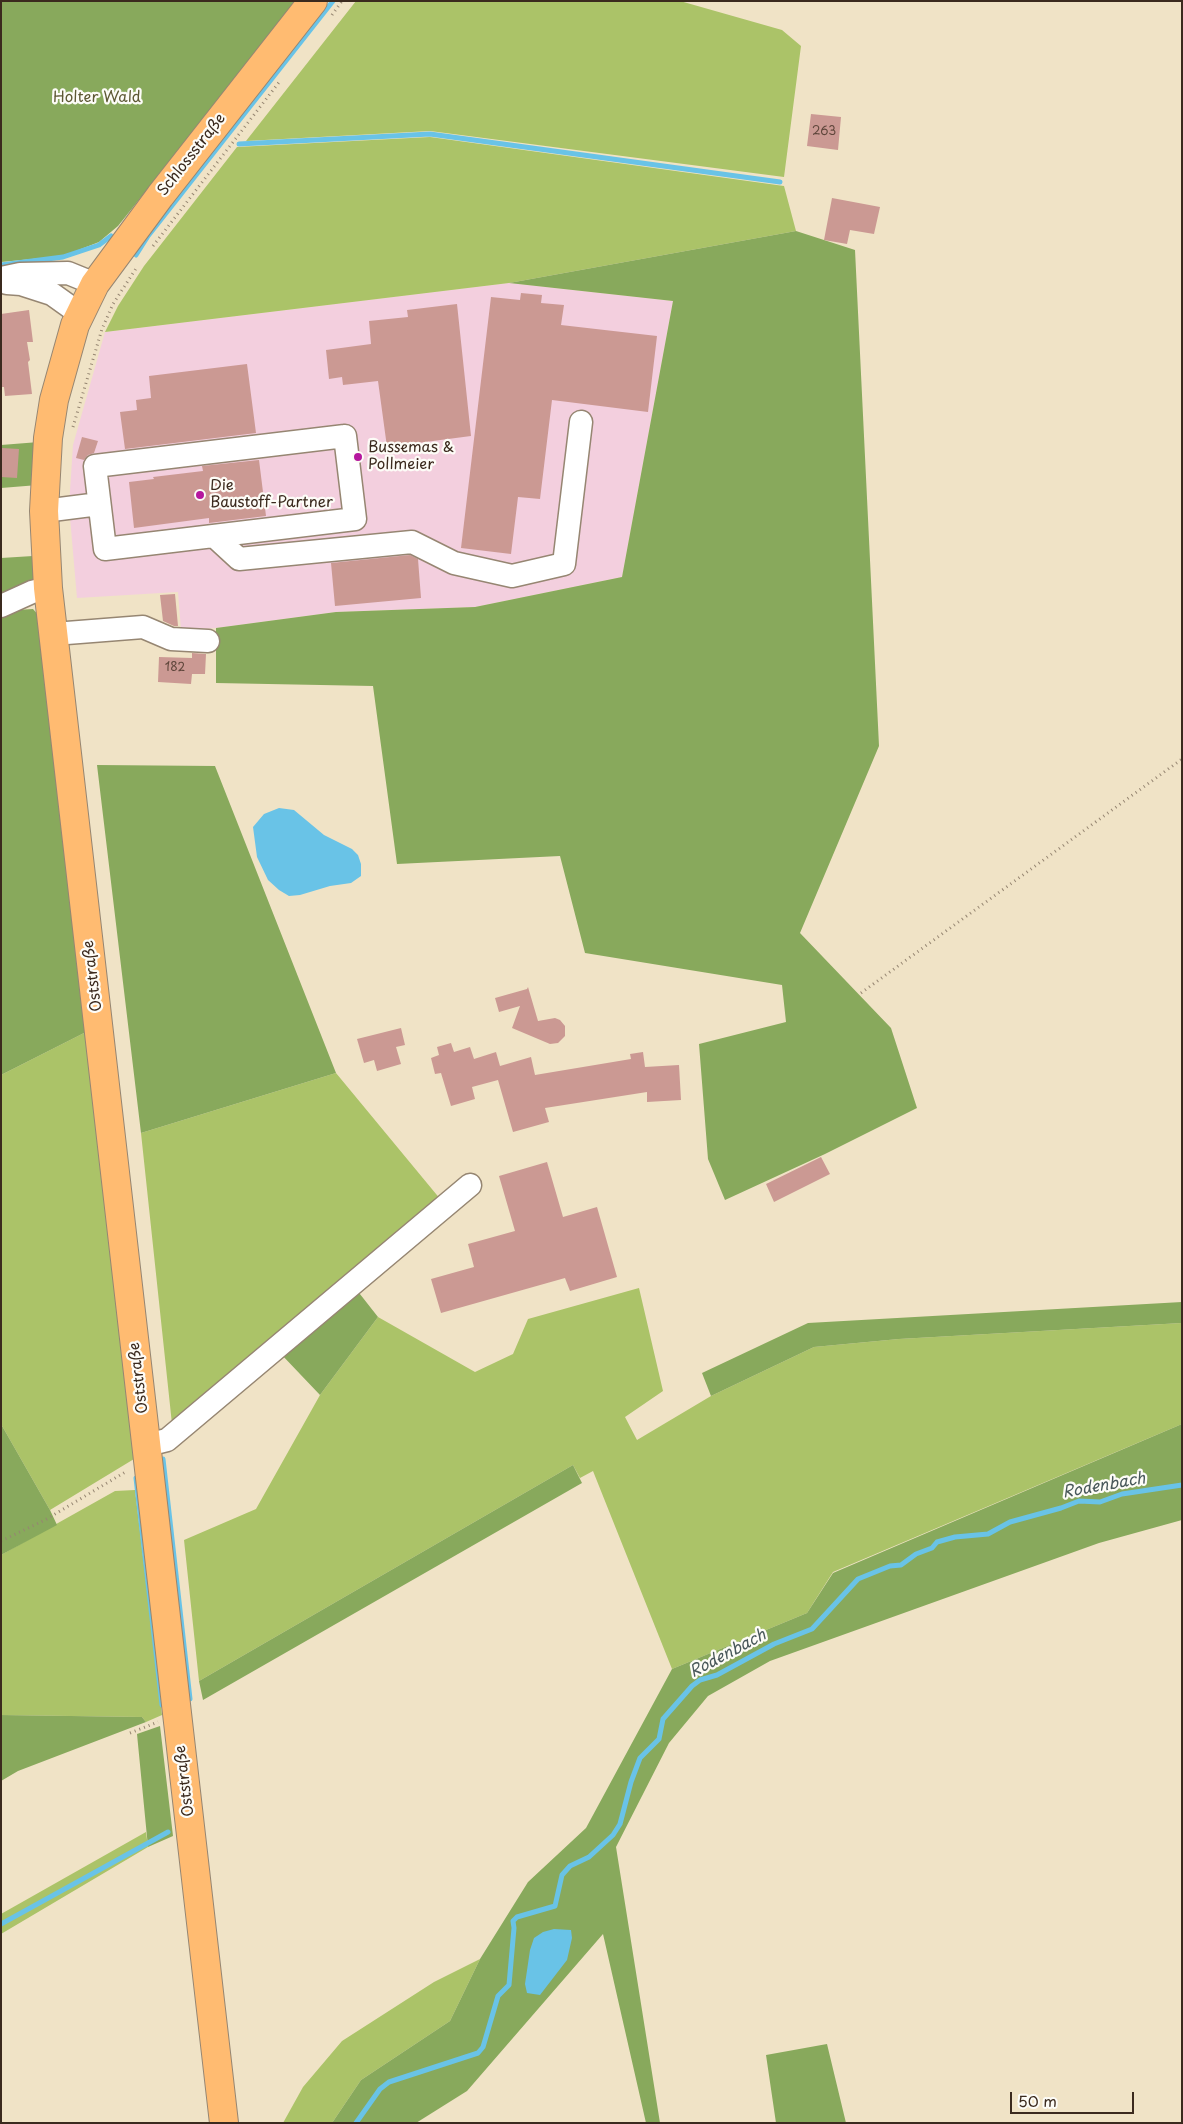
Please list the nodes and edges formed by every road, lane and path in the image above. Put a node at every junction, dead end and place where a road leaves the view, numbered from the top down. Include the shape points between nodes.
1 (342, 1) edge
2 (322, 9) edge
3 (281, 80) dead end
4 (150, 249) dead end
5 (139, 263) dead end
6 (1, 278) edge
7 (1, 283) edge
8 (95, 284) junction
9 (91, 321) junction
10 (581, 422) dead end
11 (71, 434) dead end
12 (99, 504) junction
13 (44, 511) junction
14 (214, 536) junction
15 (48, 588) junction
16 (1, 606) edge
17 (54, 634) junction
18 (208, 640) dead end
19 (1182, 759) edge
20 (861, 993) dead end
21 (470, 1185) dead end
22 (148, 1455) junction
23 (1, 1541) edge
24 (177, 1714) junction
25 (130, 1733) dead end
26 (224, 2123) edge

1 - 2 path
2 - 8 main road, Schlossstraße via 160,196
3 - 4 path
5 - 9 path via 114,304
6 - 8 street via 20,274 68,273
7 - 9 street via 21,284 52,294
8 - 9 main road, Schlossstraße
9 - 11 path
9 - 13 main road, Schlossstraße via 54,400 48,438
10 - 14 street via 564,564 512,576 454,563 412,542 238,559
12 - 13 street
12 - 14 street via 105,549
12 - 14 street via 95,466 345,436 355,519
13 - 15 main road, Oststraße
15 - 16 street
15 - 17 main road, Oststraße
17 - 18 street via 143,627 171,639
17 - 22 main road, Oststraße
19 - 20 path
21 - 22 street
22 - 23 path via 133,1468 45,1520
22 - 24 main road, Oststraße
24 - 25 path
24 - 26 main road, Oststraße

